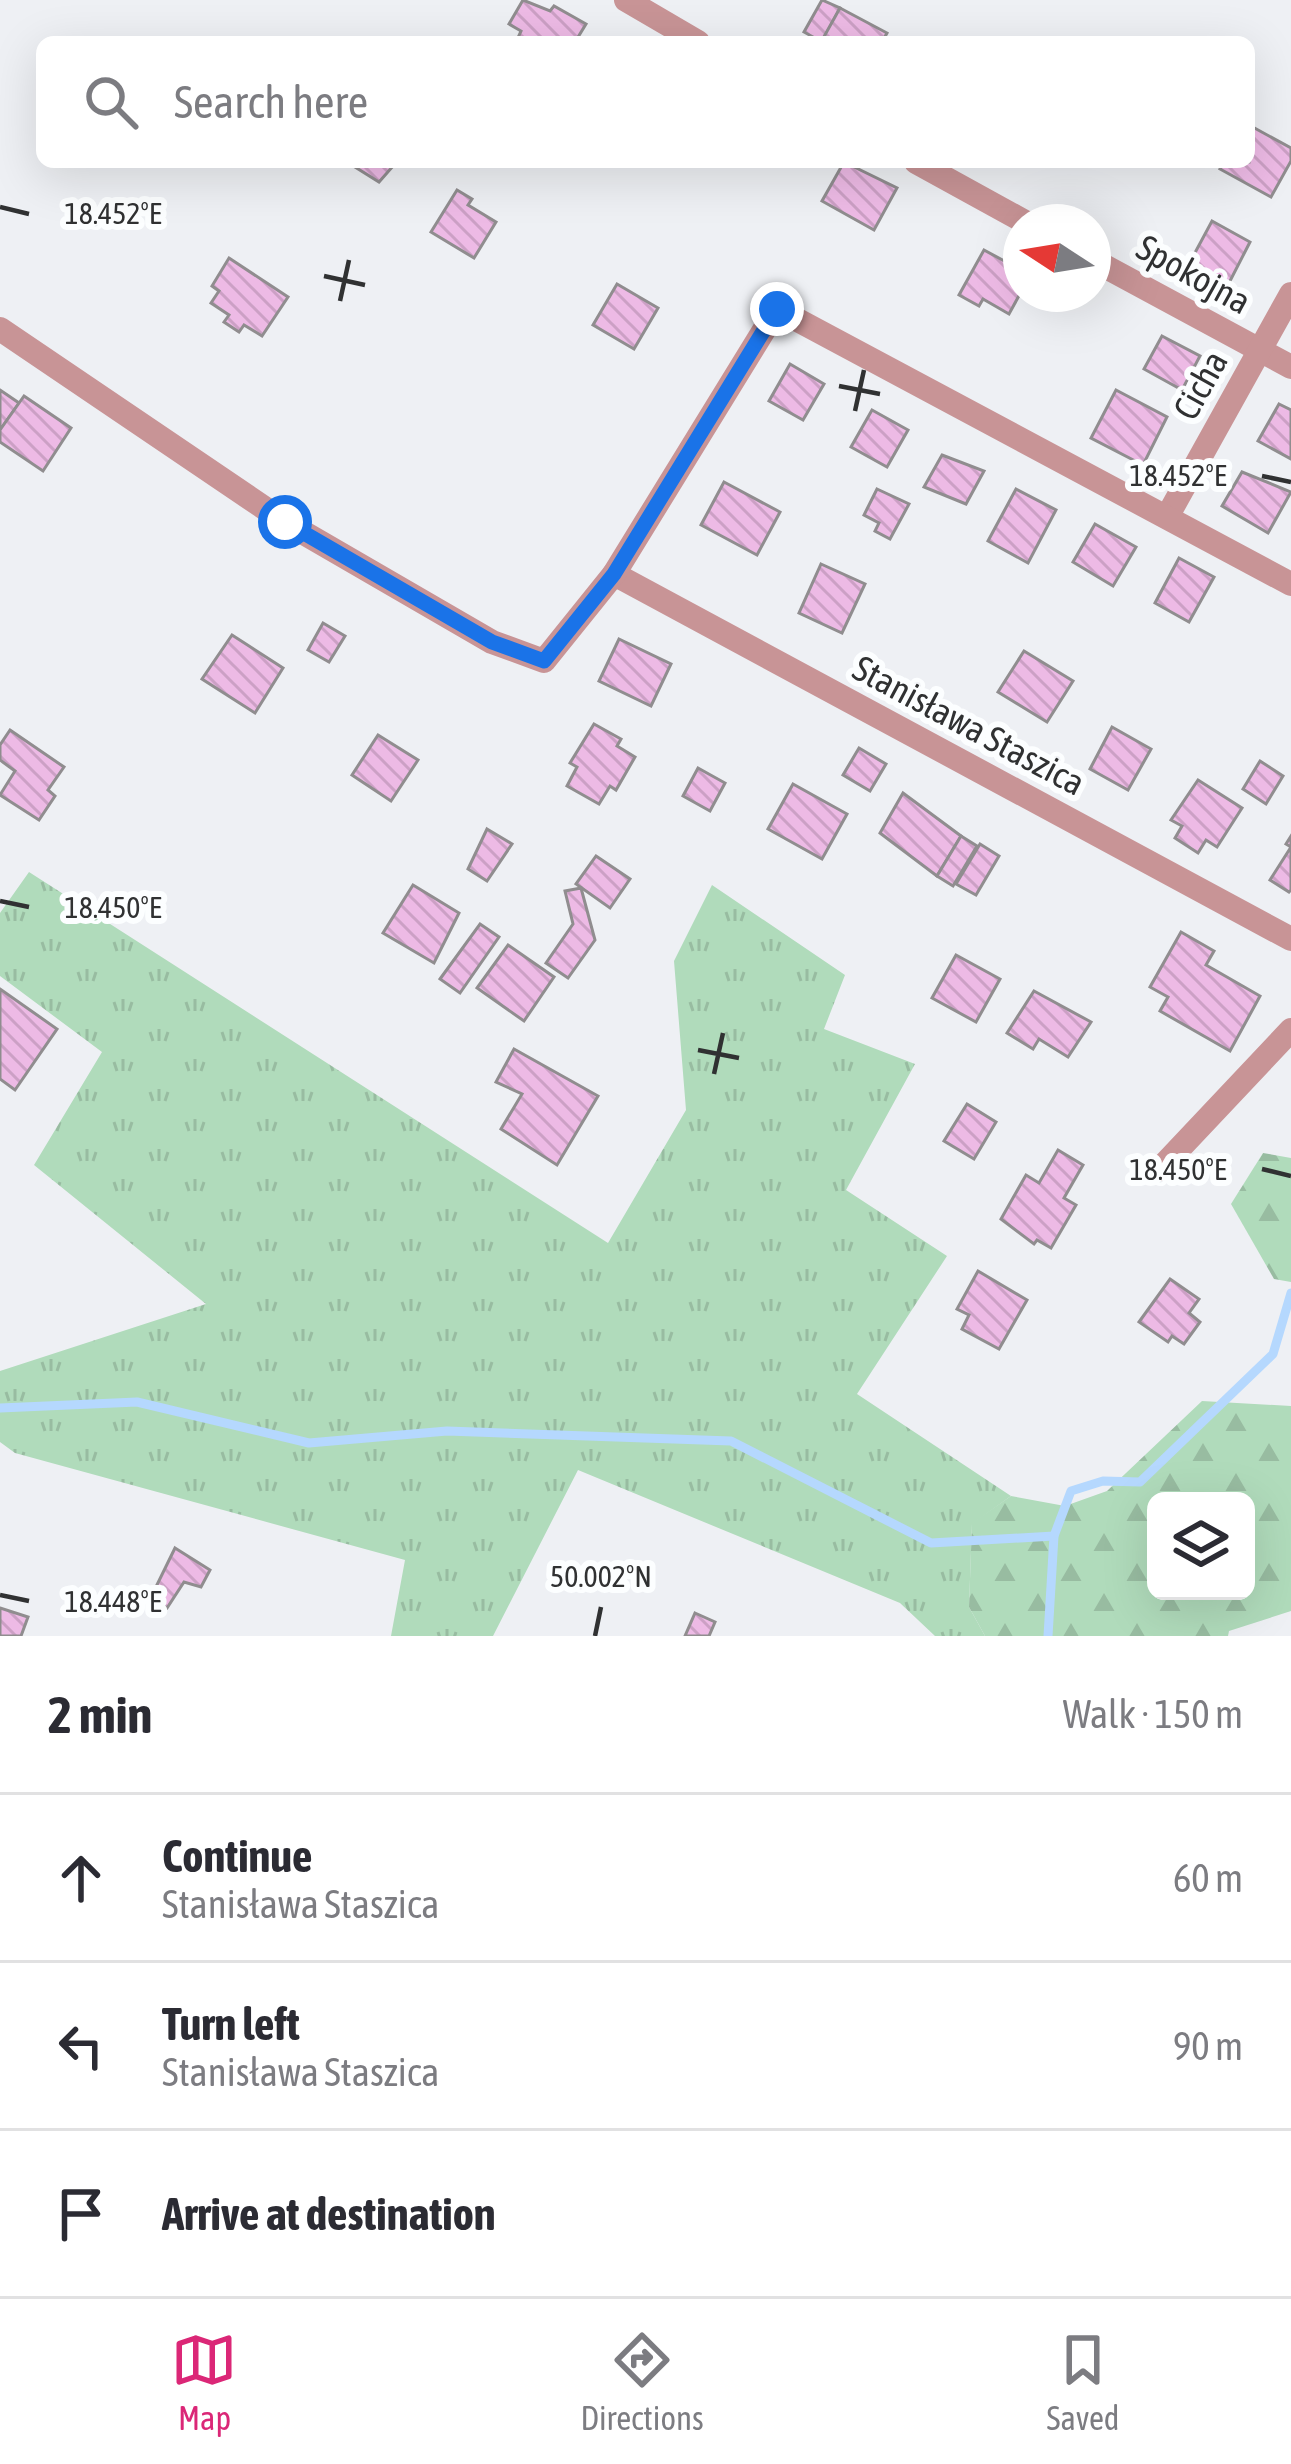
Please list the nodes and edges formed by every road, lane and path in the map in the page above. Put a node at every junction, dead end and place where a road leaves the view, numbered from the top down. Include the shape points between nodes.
1 (626, 0) edge
2 (688, 36) edge
3 (927, 168) edge
4 (1003, 210) edge
5 (1111, 270) edge
6 (1291, 294) edge
7 (0, 329) edge
8 (1260, 352) junction
9 (1291, 367) edge
10 (1167, 517) junction
11 (614, 574) junction
12 (1291, 584) edge
13 (1291, 939) edge
14 (1291, 1030) edge
15 (1160, 1169) dead end

1 - 2 street
3 - 4 street
5 - 8 street, Spokojna
6 - 8 street, Cicha
7 - 11 street via 285,522 492,642 544,661
8 - 9 street, Cicha
8 - 10 street, Cicha
10 - 11 street via 777,309
10 - 12 street
11 - 13 street, Stanisława Staszica
14 - 15 street

